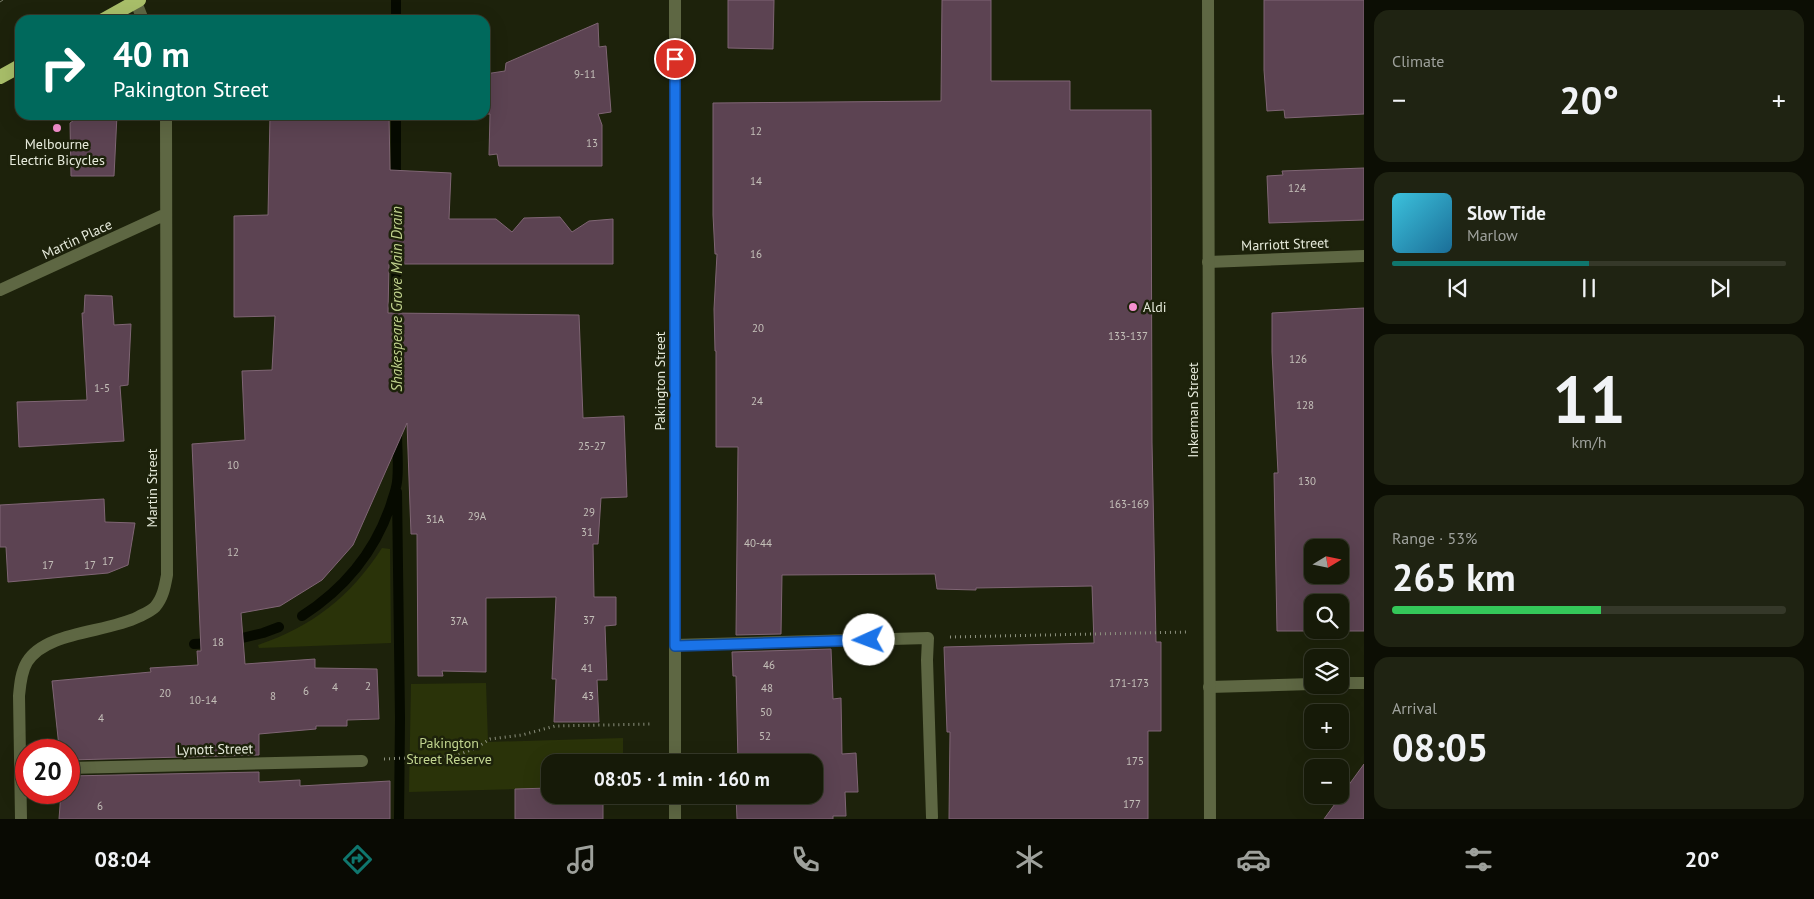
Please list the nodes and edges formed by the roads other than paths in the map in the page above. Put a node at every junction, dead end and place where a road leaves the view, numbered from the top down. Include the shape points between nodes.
1 (675, 0) edge
2 (1208, 0) edge
3 (137, 1) edge
4 (112, 15) edge
5 (141, 15) edge
6 (15, 69) edge
7 (0, 77) edge
8 (166, 120) edge
9 (166, 214) junction
10 (1364, 256) edge
11 (1208, 262) junction
12 (0, 290) edge
13 (675, 646) junction
14 (1349, 683) edge
15 (1364, 683) edge
16 (1304, 684) edge
17 (1209, 687) junction
18 (21, 739) edge
19 (675, 754) edge
20 (362, 761) dead end
21 (80, 768) edge
22 (22, 804) edge
23 (675, 804) edge
24 (932, 817) dead end
25 (21, 819) edge
26 (676, 819) edge
27 (1210, 819) edge

1 - 13 street, Pakington Street
2 - 11 street, Inkerman Street
3 - 4 highway
3 - 5 street
6 - 7 highway
8 - 9 street, Martin Street
9 - 12 street, Martin Place
9 - 18 street, Martin Street via 167,575 164,592 155,607 127,622 51,642 37,650 26,663 21,676 18,696
10 - 11 street, Marriott Street
11 - 17 street, Inkerman Street
13 - 19 street, Pakington Street
13 - 24 street via 928,638
14 - 15 street
16 - 17 street
17 - 27 street, Inkerman Street
20 - 21 street, Lynott Street
22 - 25 street, Martin Street
23 - 26 street

